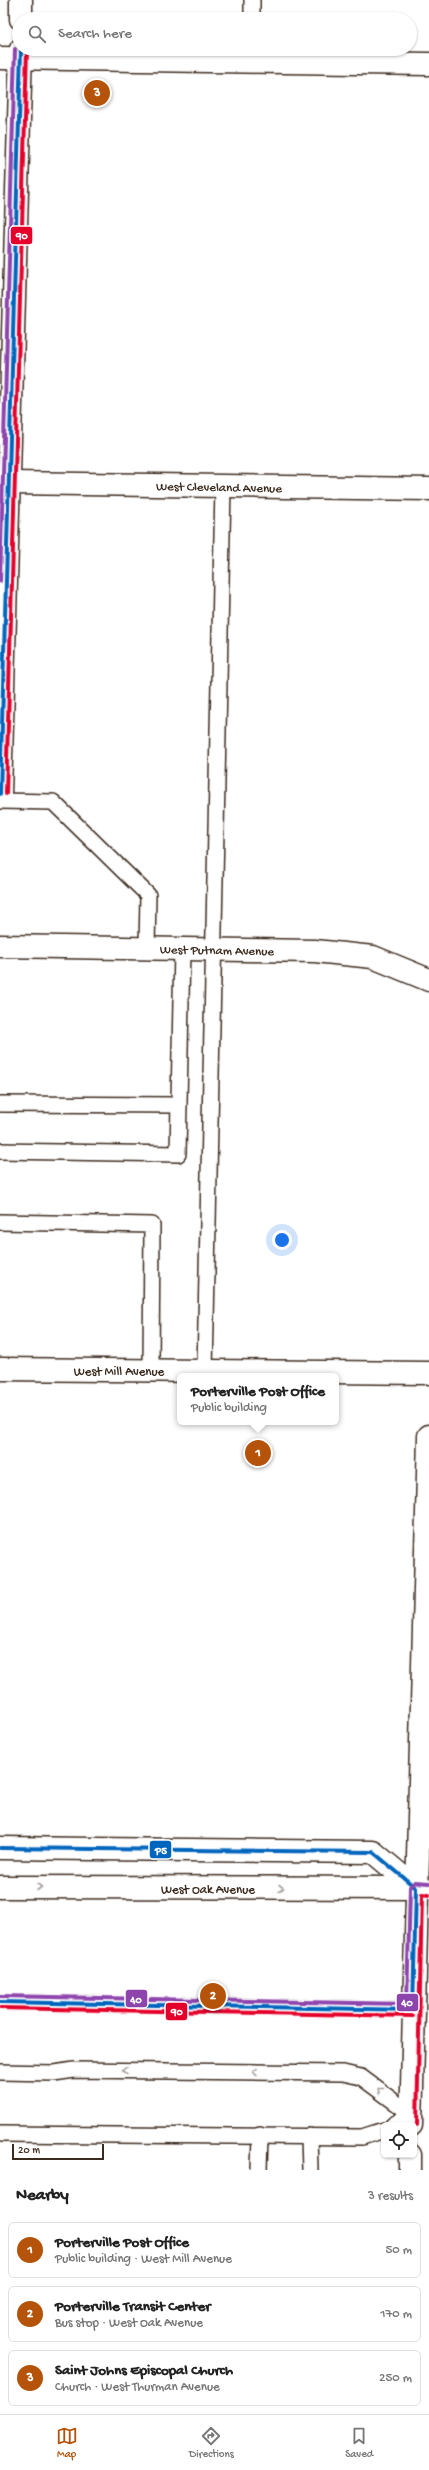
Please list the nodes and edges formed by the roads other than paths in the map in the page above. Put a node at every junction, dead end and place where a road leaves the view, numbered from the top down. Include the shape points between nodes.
1 (21, 0) edge
2 (252, 0) edge
3 (21, 12) edge
4 (252, 12) edge
5 (14, 56) edge
6 (252, 56) edge
7 (429, 64) edge
8 (5, 483) edge
9 (223, 486) junction
10 (429, 489) edge
11 (0, 794) edge
12 (0, 801) edge
13 (0, 946) edge
14 (147, 948) junction
15 (182, 949) junction
16 (215, 949) junction
17 (429, 980) edge
18 (0, 1104) edge
19 (179, 1104) junction
20 (0, 1151) edge
21 (0, 1222) edge
22 (0, 1370) edge
23 (151, 1370) junction
24 (205, 1371) junction
25 (429, 1373) edge
26 (429, 1436) edge
27 (0, 1848) edge
28 (0, 1887) edge
29 (422, 1888) edge
30 (0, 2002) edge
31 (413, 2010) junction
32 (0, 2072) edge
33 (405, 2121) edge
34 (381, 2131) edge
35 (0, 2134) edge
36 (260, 2135) junction
37 (309, 2136) junction
38 (410, 2158) edge
39 (259, 2170) edge
40 (310, 2170) edge
41 (410, 2170) edge

1 - 3 street
2 - 4 lane
5 - 8 street
6 - 7 street
8 - 9 street, West Cleveland Avenue
8 - 11 street
9 - 10 street, West Cleveland Avenue
9 - 16 lane
12 - 14 lane via 53,802 148,895
13 - 14 street, West Putnam Avenue
14 - 15 street, West Putnam Avenue
15 - 16 street, West Putnam Avenue
15 - 19 lane
16 - 17 street, West Putnam Avenue via 315,951 373,958
16 - 24 lane
18 - 19 lane
19 - 20 lane via 178,1154
21 - 23 lane via 152,1225
22 - 23 street, West Mill Avenue
23 - 24 street, West Mill Avenue
24 - 25 street, West Mill Avenue
26 - 29 street
27 - 29 street via 373,1852
28 -> 29 street, West Oak Avenue
29 - 31 street
30 - 31 lane
31 - 33 street
33 -> 32 lane via 361,2077 343,2073 74,2070 54,2073
34 - 37 lane via 362,2137
35 - 36 lane
36 - 37 lane
36 - 39 lane
37 - 40 lane
38 - 41 street

